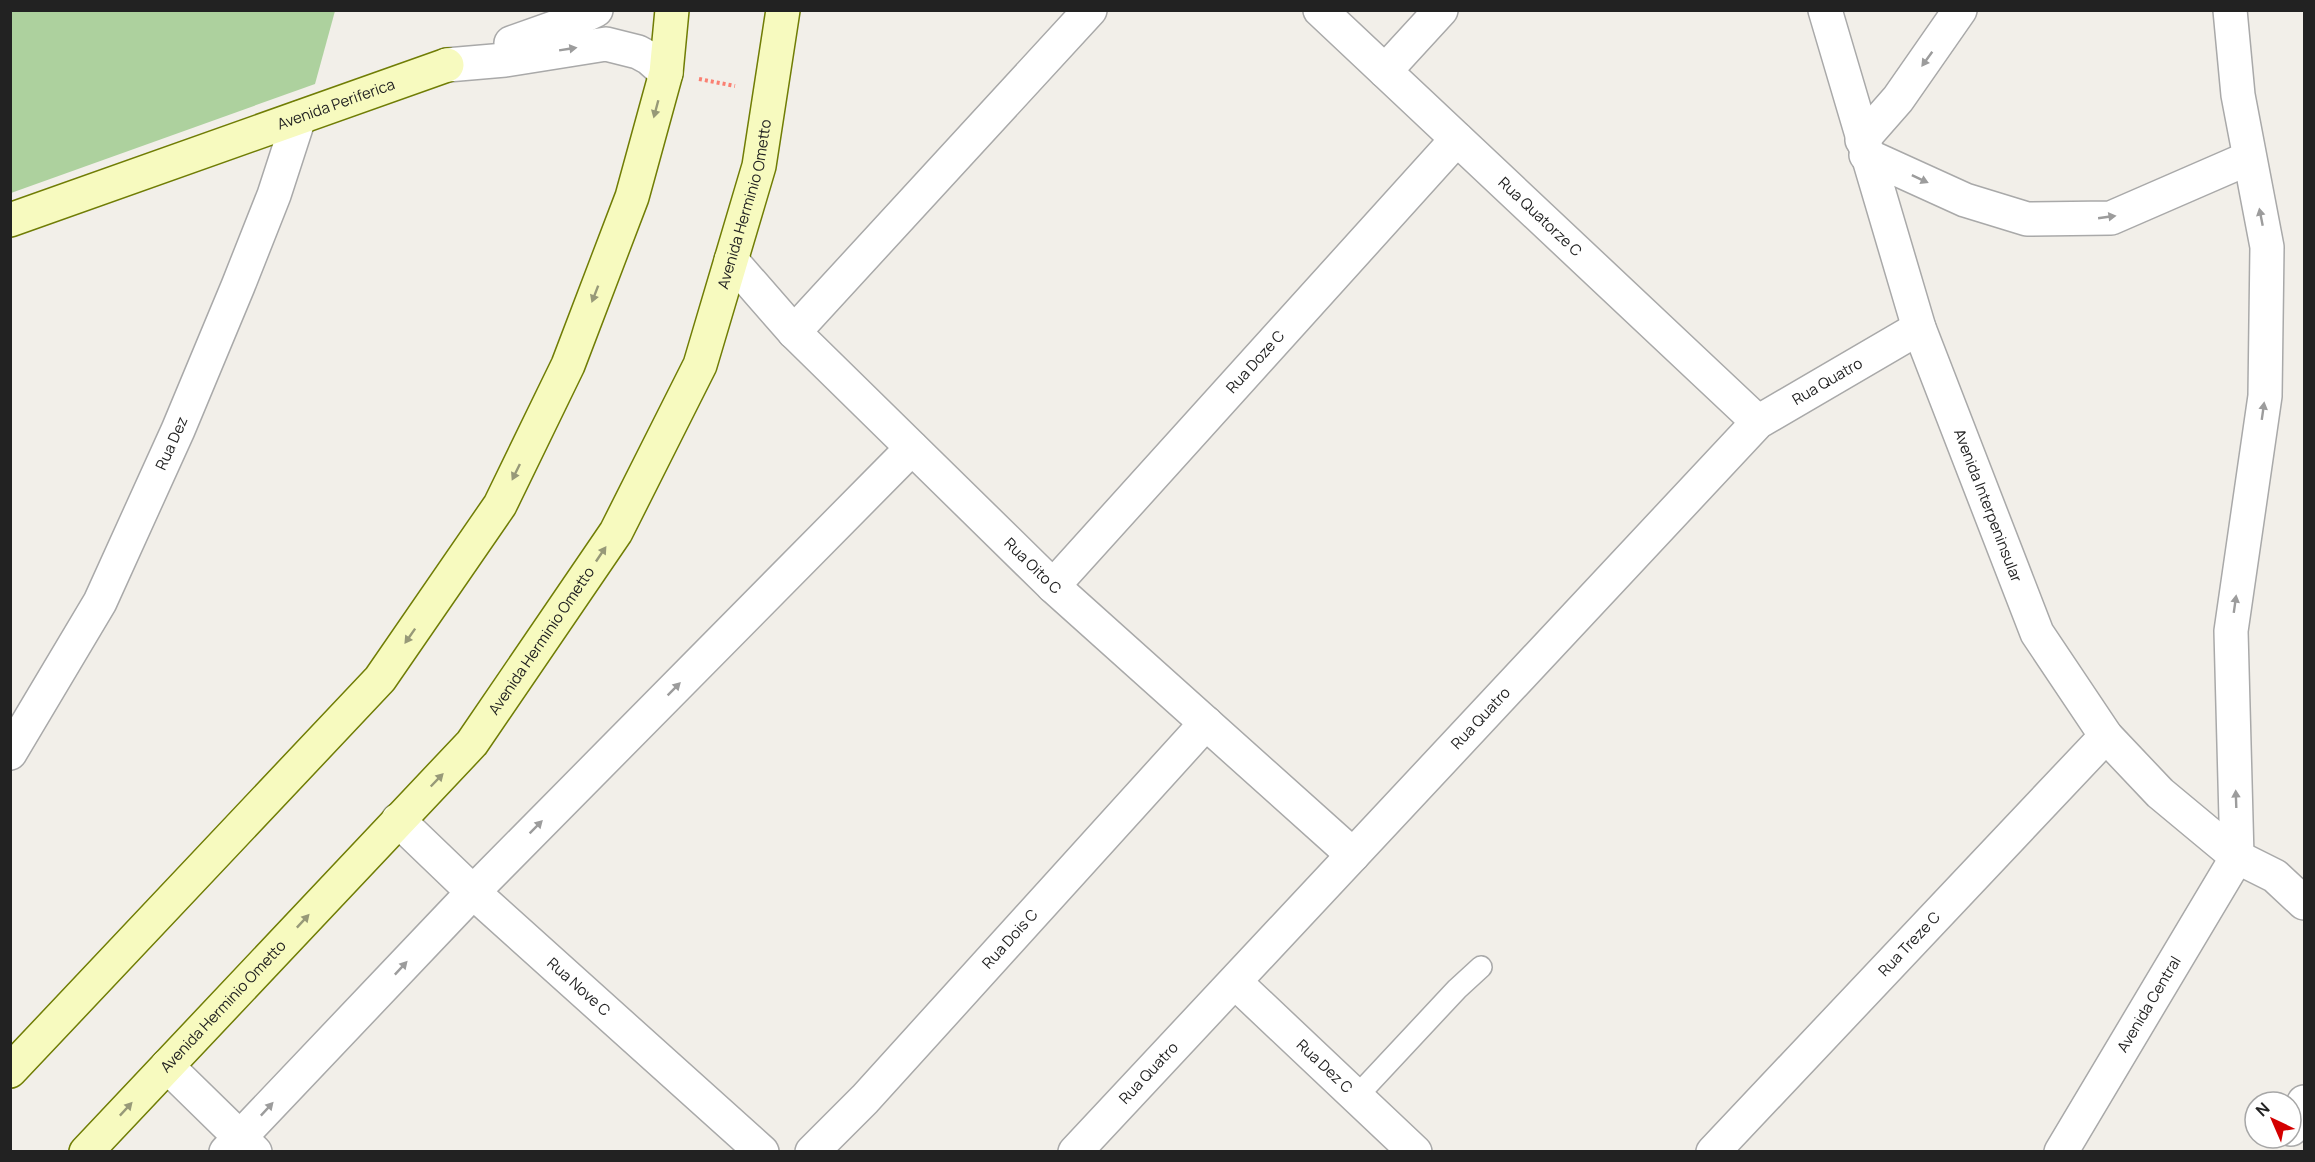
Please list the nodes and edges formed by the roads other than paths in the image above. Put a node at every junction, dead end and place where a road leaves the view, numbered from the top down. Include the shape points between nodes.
1 (596, 10) edge
2 (672, 10) edge
3 (783, 10) edge
4 (1090, 10) edge
5 (1320, 10) edge
6 (1441, 10) edge
7 (1825, 10) edge
8 (1960, 10) edge
9 (2230, 10) edge
10 (447, 65) junction
11 (1385, 71) junction
12 (666, 73) junction
13 (299, 118) junction
14 (1457, 139) junction
15 (1864, 147) junction
16 (2249, 158) junction
17 (10, 220) edge
18 (731, 260) junction
19 (1919, 328) junction
20 (794, 332) junction
21 (1758, 422) junction
22 (912, 448) junction
23 (1053, 586) junction
24 (1206, 723) junction
25 (2106, 736) junction
26 (10, 753) edge
27 (398, 820) junction
28 (1353, 855) junction
29 (2237, 857) junction
30 (473, 892) junction
31 (2304, 903) edge
32 (1482, 967) dead end
33 (1235, 982) junction
34 (167, 1066) junction
35 (10, 1071) edge
36 (1357, 1096) junction
37 (240, 1147) edge
38 (86, 1152) edge
39 (762, 1152) edge
40 (812, 1152) edge
41 (1075, 1152) edge
42 (1415, 1152) edge
43 (1713, 1152) edge
44 (2061, 1152) edge

1 - 10 street
2 - 12 street
3 - 18 street, Avenida Herminio Ometto via 759,166
4 - 20 street
5 - 11 street, Rua Quatorze C
6 - 11 street
7 - 15 street, Avenida Interpeninsular
8 -> 15 street
9 - 16 street
10 -> 12 street, Avenida Periferica via 606,44 638,52
10 - 13 street, Avenida Periferica
11 - 14 street, Rua Quatorze C
12 -> 35 street via 632,197 568,365 500,506 380,678
13 - 17 street, Avenida Periferica
13 - 26 street, Rua Dez via 238,286 100,602
14 - 21 street, Rua Quatorze C
14 - 23 street, Rua Doze C
15 -> 16 street via 1965,200 2027,219 2111,218
15 - 19 street, Avenida Interpeninsular
29 -> 16 street via 2231,631 2265,396 2267,247
18 - 20 street, Rua Oito C
27 -> 18 street, Avenida Herminio Ometto via 472,743 616,532 700,365
19 - 21 street, Rua Quatro
19 - 25 street, Avenida Interpeninsular via 2037,633
20 - 22 street, Rua Oito C
21 - 28 street, Rua Quatro
22 - 23 street, Rua Oito C
30 -> 22 street
23 - 24 street, Rua Oito C
24 - 28 street, Rua Oito C
24 - 40 street, Rua Dois C via 865,1099
25 - 29 street, Avenida Interpeninsular via 2160,793
25 - 43 street, Rua Treze C
27 - 30 street, Rua Nove C
34 -> 27 street, Avenida Herminio Ometto
28 - 33 street, Rua Quatro
29 - 31 street, Avenida Interpeninsular via 2275,876
29 - 44 street, Avenida Central
37 -> 30 street
30 - 39 street, Rua Nove C
32 - 36 lane
33 - 36 street, Rua Dez C
33 - 41 street, Rua Quatro
34 - 37 street
38 -> 34 street, Avenida Herminio Ometto
36 - 42 street, Rua Dez C

